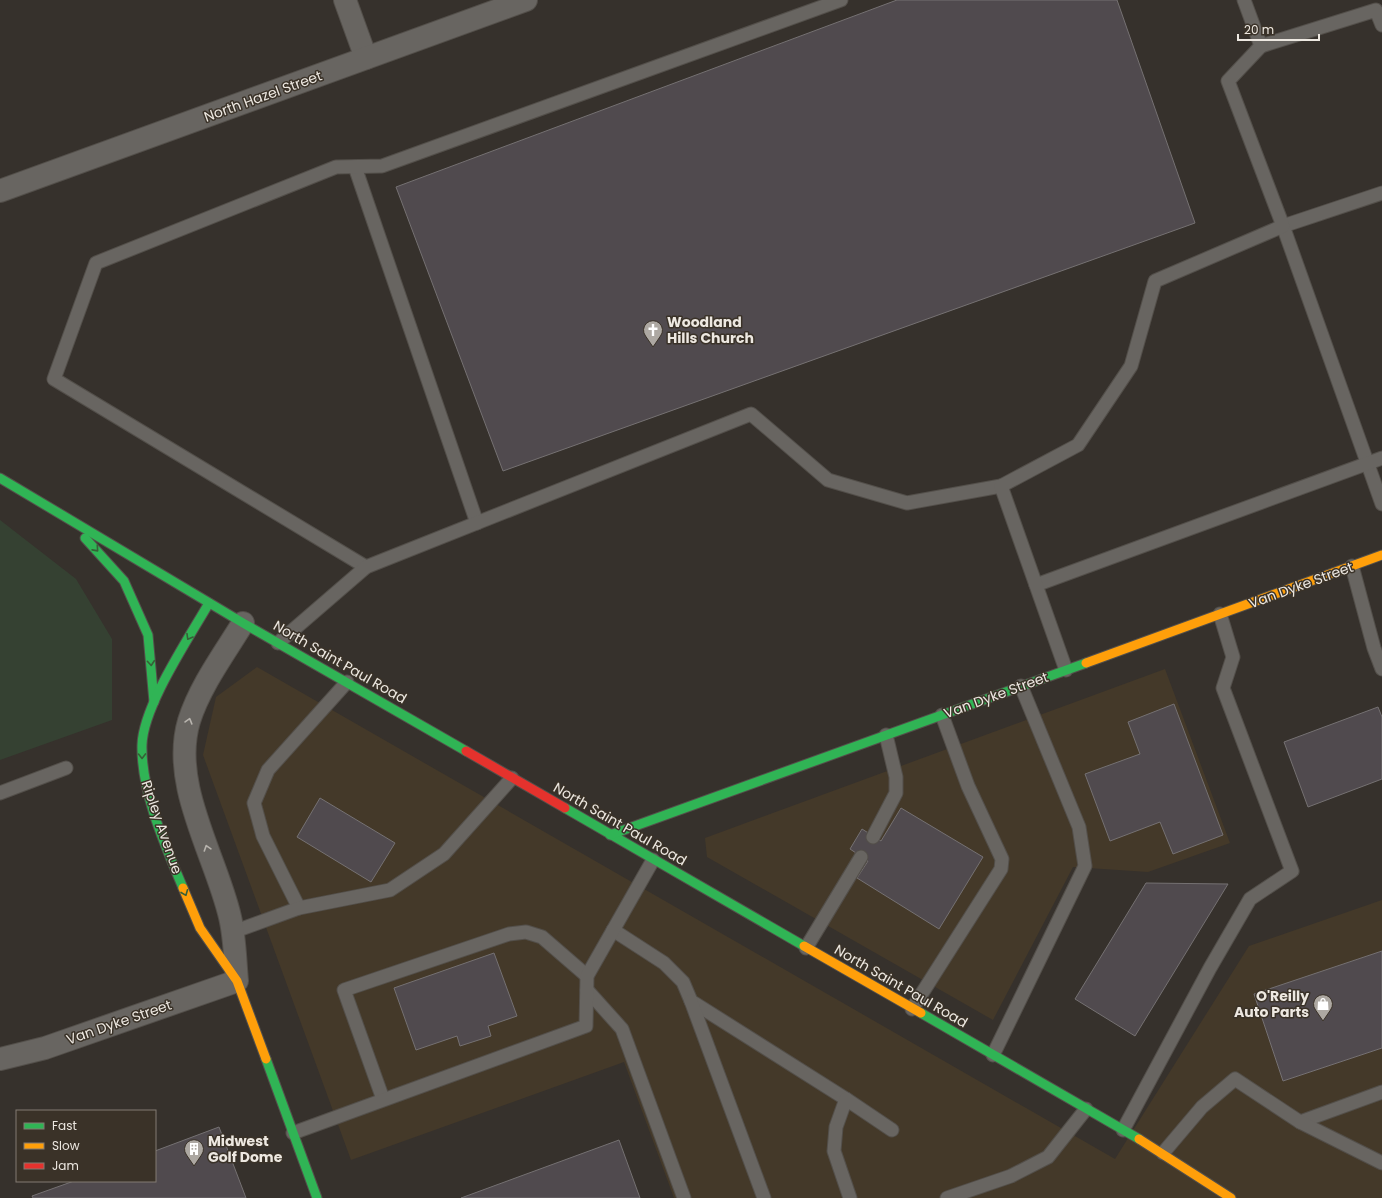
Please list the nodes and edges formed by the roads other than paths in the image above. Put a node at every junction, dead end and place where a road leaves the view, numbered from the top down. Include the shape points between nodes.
1 (345, 0) edge
2 (526, 0) edge
3 (841, 0) edge
4 (1244, 0) edge
5 (1382, 25) edge
6 (1261, 46) junction
7 (366, 58) junction
8 (355, 167) junction
9 (0, 192) edge
10 (1382, 193) edge
11 (1283, 226) junction
12 (1382, 458) edge
13 (1367, 463) junction
14 (0, 478) edge
15 (1001, 486) junction
16 (1382, 504) edge
17 (70, 520) junction
18 (478, 523) junction
19 (1382, 555) edge
20 (1352, 566) junction
21 (366, 567) junction
22 (1036, 584) junction
23 (209, 603) junction
24 (1220, 614) junction
25 (243, 623) junction
26 (278, 643) junction
27 (1382, 669) edge
28 (1066, 670) junction
29 (347, 682) junction
30 (1021, 686) junction
31 (154, 702) junction
32 (942, 714) junction
33 (886, 735) junction
34 (66, 768) dead end
35 (512, 778) junction
36 (0, 793) edge
37 (610, 835) junction
38 (873, 837) dead end
39 (861, 856) dead end
40 (653, 860) junction
41 (299, 908) junction
42 (613, 930) junction
43 (233, 932) junction
44 (806, 948) junction
45 (587, 976) junction
46 (237, 980) junction
47 (587, 990) junction
48 (691, 1001) junction
49 (912, 1009) junction
50 (993, 1056) junction
51 (0, 1059) edge
52 (1382, 1092) edge
53 (846, 1099) junction
54 (383, 1100) junction
55 (1086, 1109) junction
56 (1300, 1122) junction
57 (892, 1130) dead end
58 (1123, 1130) junction
59 (293, 1133) junction
60 (1163, 1153) junction
61 (1382, 1163) edge
62 (1228, 1197) edge
63 (317, 1198) edge
64 (684, 1198) edge
65 (764, 1198) edge
66 (850, 1198) edge
67 (947, 1198) edge
68 (1240, 1198) edge

1 - 7 street
2 - 7 street, North Hazel Street
3 - 8 lane via 382,166
4 - 6 lane
5 - 6 lane via 1376,10
6 - 11 lane via 1228,81
7 - 9 street, North Hazel Street
8 - 18 lane
8 - 21 lane via 336,167 96,263 54,379
10 - 11 lane
11 - 13 lane
11 - 15 lane via 1155,281 1131,366 1078,445
12 - 13 lane
13 - 16 lane
13 - 22 lane
14 - 17 street, North Saint Paul Road
15 - 18 lane via 907,503 828,480 751,414
15 - 22 lane
17 - 23 street, North Saint Paul Road
17 -> 31 street via 124,581 148,635
18 - 21 lane
19 - 20 street, Van Dyke Street
20 - 24 street, Van Dyke Street
20 - 27 lane
21 - 26 lane
22 - 28 lane
23 - 25 street, North Saint Paul Road
23 -> 31 street, Ripley Avenue
24 - 28 street, Van Dyke Street
24 - 58 lane via 1234,657 1223,688 1292,871 1250,899
25 - 26 street, North Saint Paul Road
43 -> 25 street, Ripley Avenue via 187,781 185,741 194,706
26 - 29 street, North Saint Paul Road
28 - 30 street, Van Dyke Street
29 - 35 street, North Saint Paul Road
29 - 41 lane via 268,770 254,803 263,836
30 - 32 street, Van Dyke Street
30 - 50 lane via 1079,827 1085,866
31 -> 46 street, Ripley Avenue via 145,726 142,745 152,805 200,928
32 - 33 street, Van Dyke Street
32 - 49 lane via 968,786 1002,859 1001,869
33 - 37 street, Van Dyke Street
33 - 38 lane via 896,777 896,793
34 - 36 lane
35 - 37 street, North Saint Paul Road
35 - 41 lane via 444,854 390,890
37 - 40 street, North Saint Paul Road
39 - 44 lane
40 - 42 lane
40 - 44 street, North Saint Paul Road
41 - 43 lane
42 - 45 lane
42 - 48 lane via 664,963 683,982
43 - 46 street, Ripley Avenue
44 - 49 street, North Saint Paul Road
45 - 47 lane
45 - 54 lane via 542,937 526,932 509,934 344,990
46 - 51 street, Van Dyke Street via 45,1048
46 - 59 street, Ripley Avenue
47 - 54 lane via 586,1026
47 - 64 lane via 622,1028
48 - 53 lane
48 - 65 lane
49 - 50 street, North Saint Paul Road
50 - 55 street, North Saint Paul Road
52 - 56 lane
53 - 57 lane
53 - 66 lane via 836,1127 834,1151
54 - 59 lane
55 - 58 street, North Saint Paul Road
55 - 67 lane via 1048,1157 1011,1176
56 - 60 lane via 1235,1079 1202,1107
56 - 61 lane
58 - 60 street, North Saint Paul Road
59 - 63 street, Ripley Avenue
60 - 62 street, North Saint Paul Road
62 - 68 street, North Saint Paul Road

